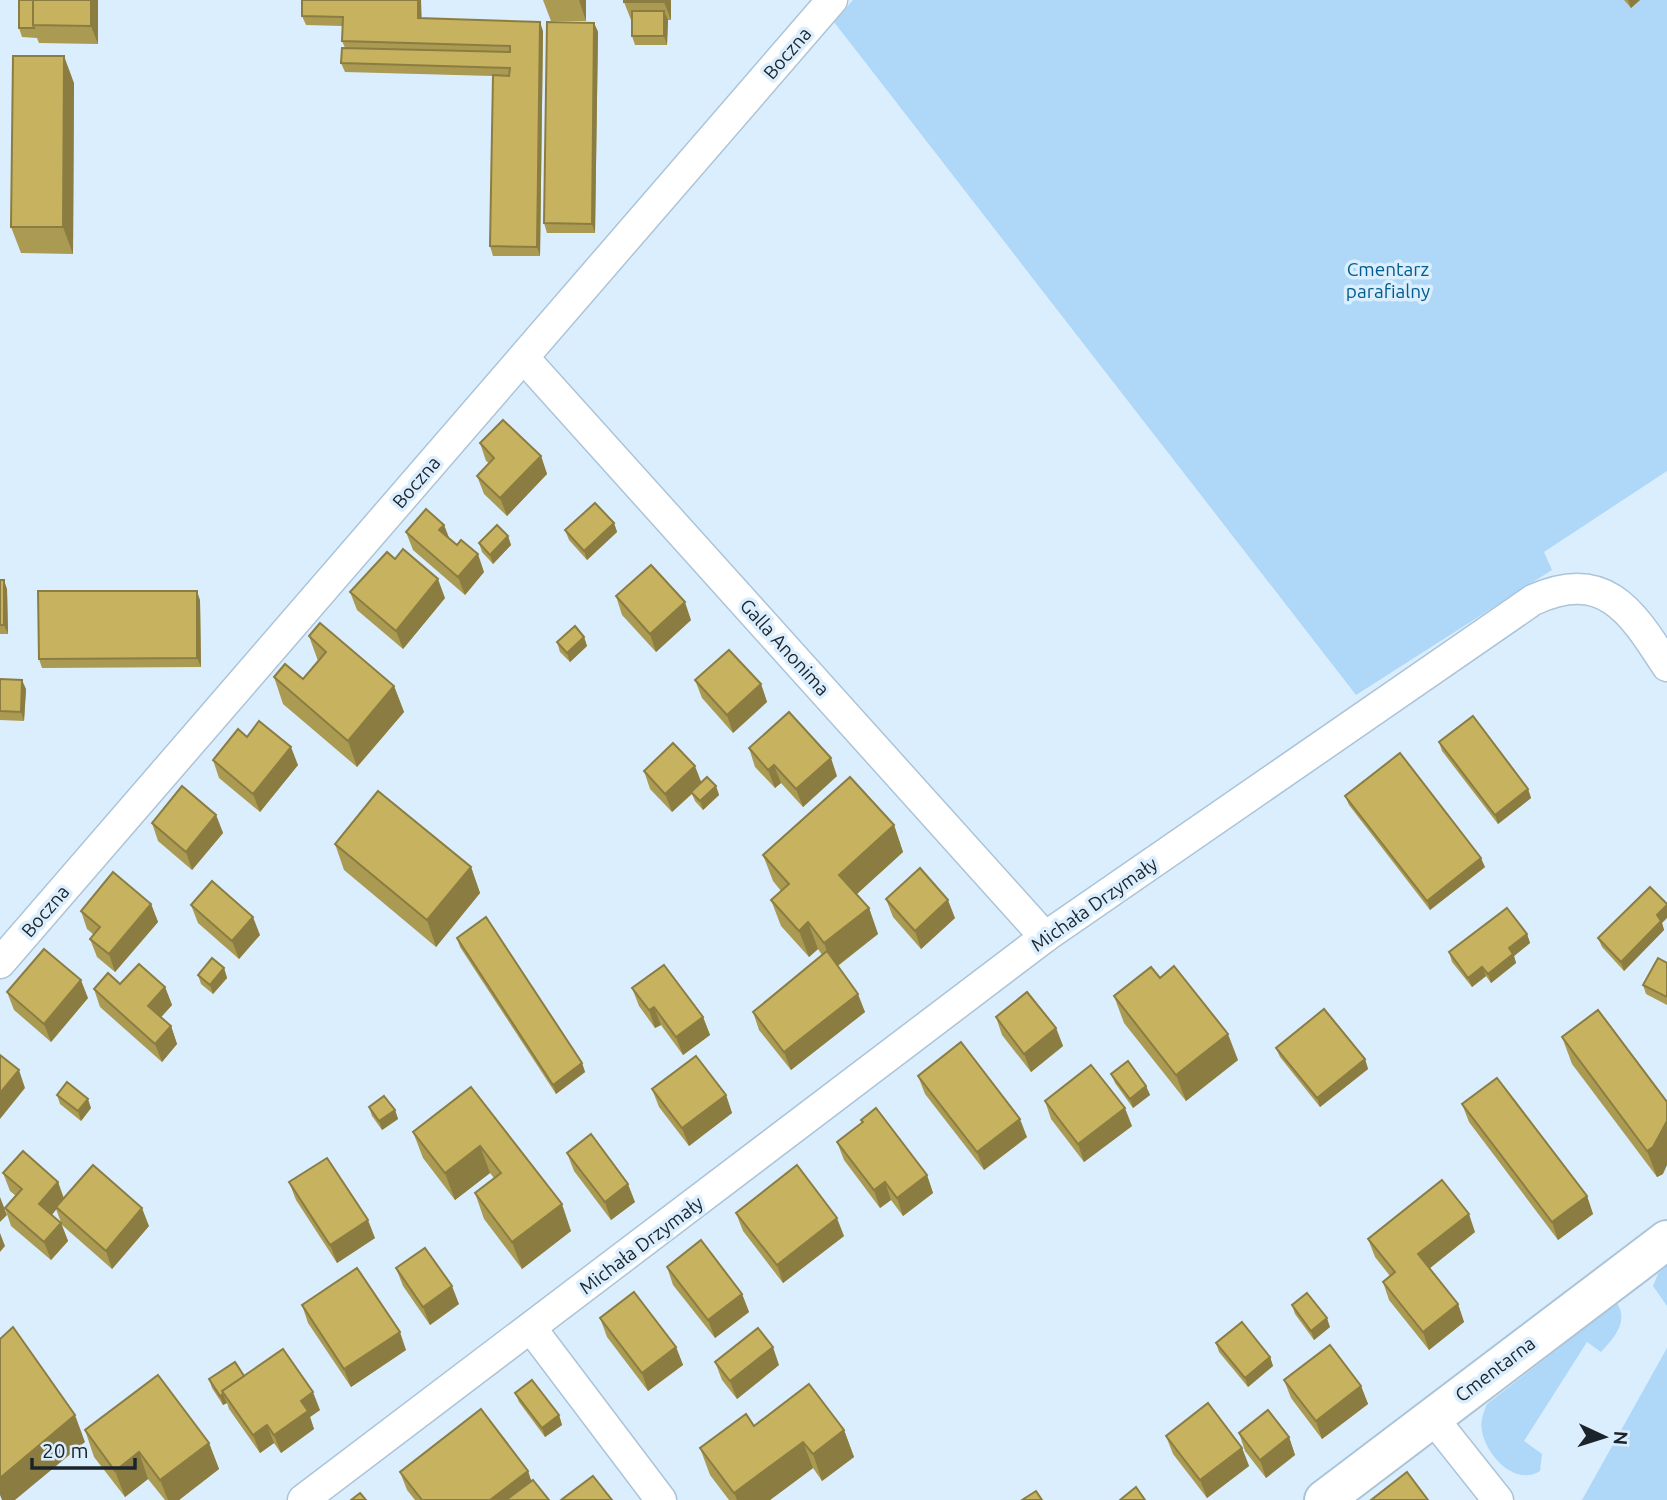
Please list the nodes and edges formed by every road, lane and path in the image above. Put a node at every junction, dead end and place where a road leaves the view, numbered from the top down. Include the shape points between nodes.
1 (832, 0) edge
2 (524, 358) junction
3 (1667, 666) edge
4 (1045, 937) junction
5 (0, 963) edge
6 (1667, 1240) edge
7 (531, 1328) junction
8 (1432, 1417) junction
9 (303, 1500) edge
10 (661, 1500) edge
11 (1324, 1500) edge
12 (1498, 1500) edge

1 - 2 street, Boczna
2 - 4 street, Galla Anonima
2 - 5 street, Boczna
3 - 4 street, Michała Drzymały via 1640,624 1609,597 1568,589 1550,592
4 - 7 street, Michała Drzymały
6 - 8 street, Cmentarna
7 - 9 street, Michała Drzymały
7 - 10 street
8 - 11 street, Cmentarna
8 - 12 street

